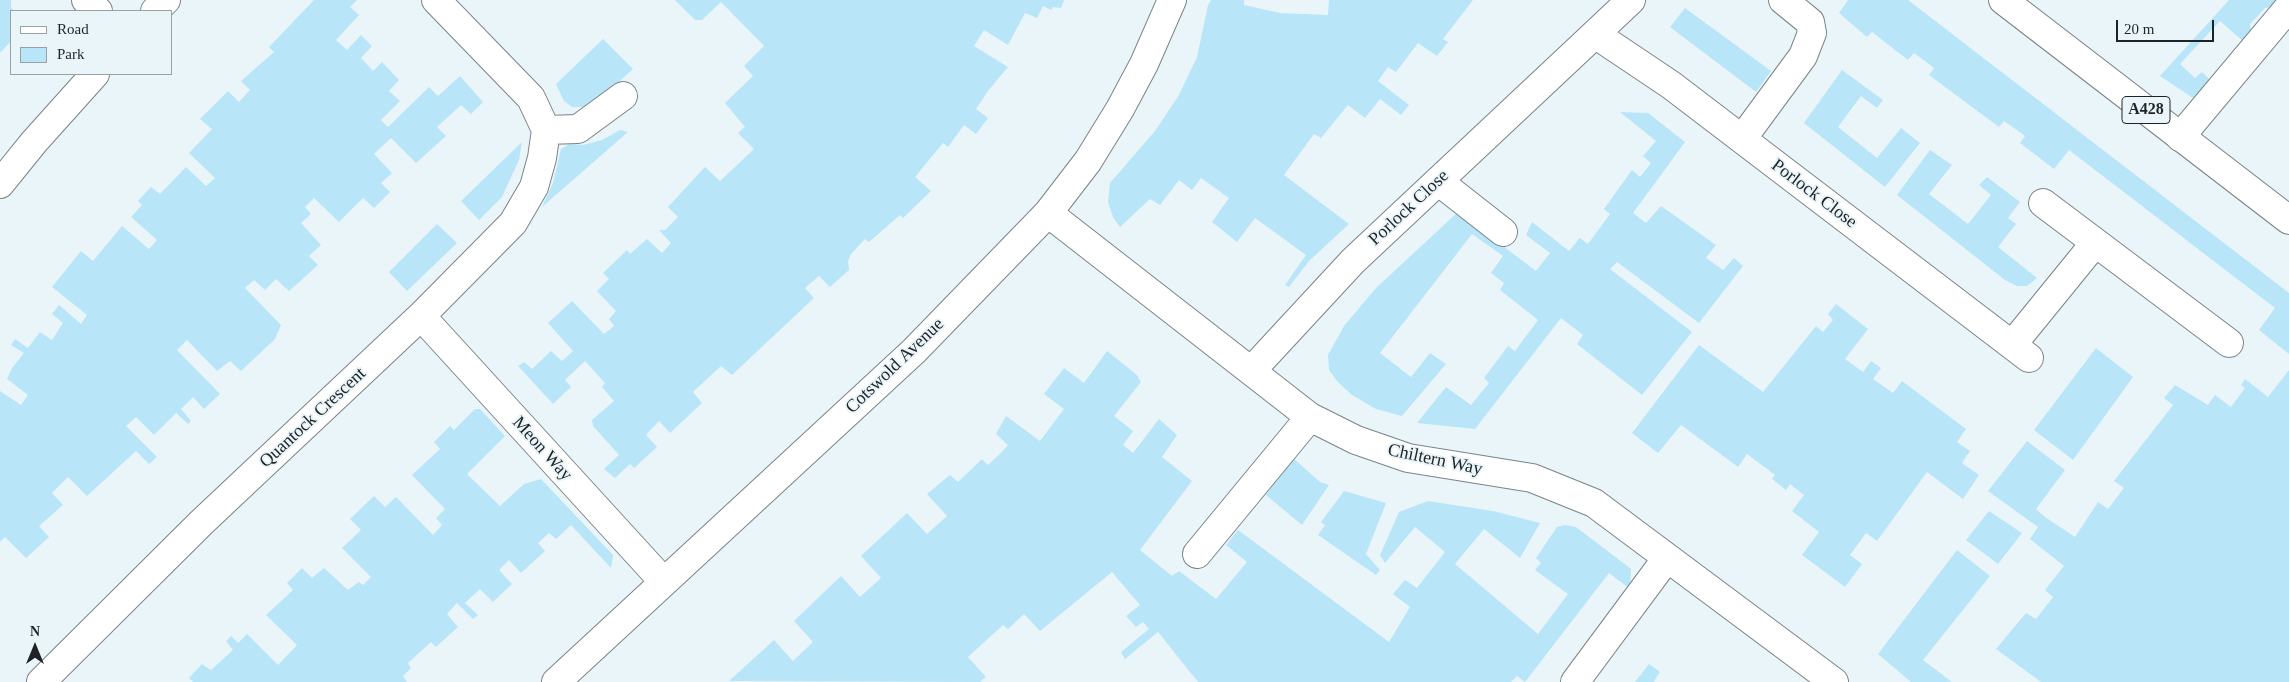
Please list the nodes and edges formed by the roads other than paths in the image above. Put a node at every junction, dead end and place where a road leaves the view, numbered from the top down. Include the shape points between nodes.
1 (86, 0) edge
2 (166, 0) edge
3 (436, 0) edge
4 (1172, 0) edge
5 (1631, 0) edge
6 (1783, 0) edge
7 (2003, 0) edge
8 (2289, 7) edge
9 (97, 10) edge
10 (156, 10) edge
11 (1596, 34) junction
12 (94, 75) edge
13 (623, 96) dead end
14 (546, 130) junction
15 (2180, 137) junction
16 (1742, 139) junction
17 (1438, 181) junction
18 (0, 184) edge
19 (2043, 203) dead end
20 (1048, 212) junction
21 (2289, 220) edge
22 (1503, 232) dead end
23 (2095, 244) junction
24 (421, 316) junction
25 (2229, 343) dead end
26 (1252, 370) junction
27 (1310, 417) junction
28 (1197, 554) dead end
29 (1667, 558) junction
30 (664, 582) junction
31 (40, 682) edge
32 (556, 682) edge
33 (1575, 682) edge
34 (1834, 682) edge

1 - 9 street
2 - 10 street
3 - 14 street via 531,98
4 - 20 street, Cotswold Avenue via 1120,109 1088,160
5 - 11 street, Porlock Close
6 - 16 street via 1810,22 1812,33 1803,56
7 - 15 street, A428
8 - 15 street
11 - 16 street, Porlock Close
11 - 17 street, Porlock Close
12 - 18 street
13 - 14 street via 578,128
14 - 24 street, Quantock Crescent via 534,187 513,223
15 - 21 street, A428
16 - 23 street, Porlock Close via 2021,352
17 - 22 street
17 - 26 street, Porlock Close via 1353,261
19 - 23 street
20 - 26 street, Chiltern Way
20 - 30 street, Cotswold Avenue via 914,351
23 - 25 street
24 - 30 street, Meon Way
24 - 31 street, Quantock Crescent via 202,522
26 - 27 street, Chiltern Way
27 - 28 street
27 - 29 street, Chiltern Way via 1356,440 1408,458 1532,478 1594,502
29 - 33 street
29 - 34 street, Chiltern Way
30 - 32 street, Cotswold Avenue

